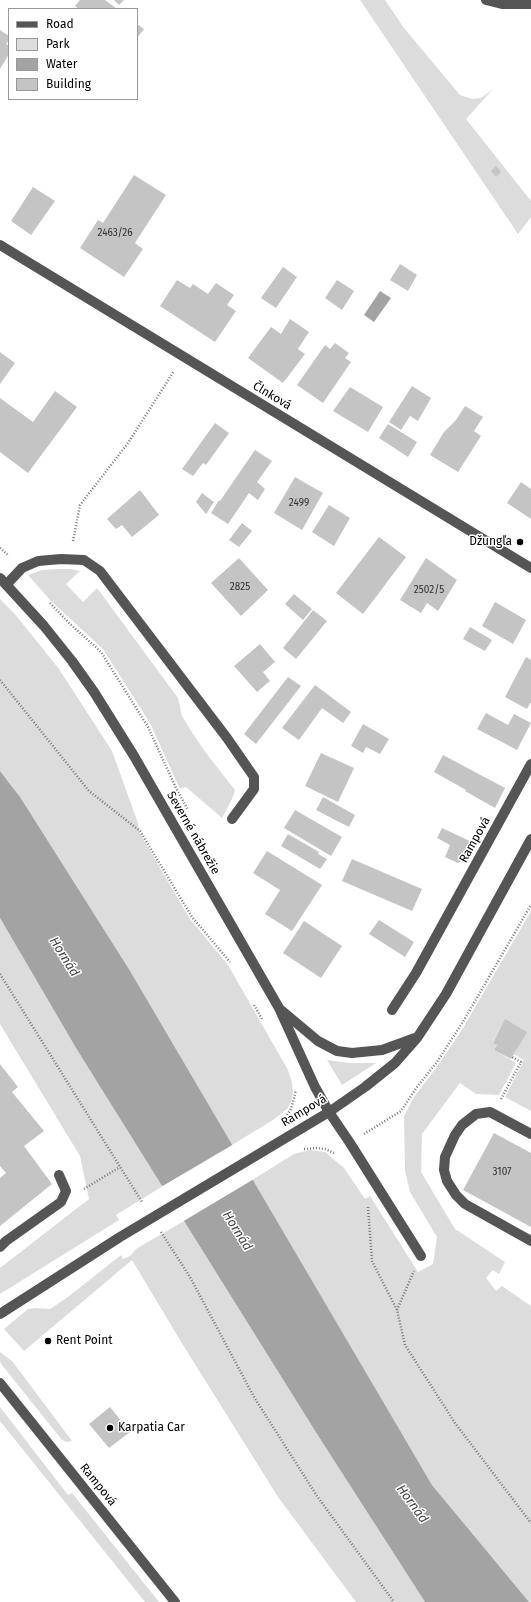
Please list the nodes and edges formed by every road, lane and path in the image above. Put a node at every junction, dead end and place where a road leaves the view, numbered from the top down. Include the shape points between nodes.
1 (486, 0) edge
2 (531, 4) edge
3 (0, 245) edge
4 (183, 357) junction
5 (73, 544) dead end
6 (0, 548) edge
7 (22, 568) junction
8 (531, 568) edge
9 (3, 581) edge
10 (48, 601) dead end
11 (0, 680) edge
12 (531, 764) edge
13 (191, 816) dead end
14 (232, 819) dead end
15 (531, 839) edge
16 (531, 905) edge
17 (234, 969) dead end
18 (0, 974) edge
19 (253, 1003) dead end
20 (279, 1008) junction
21 (392, 1010) dead end
22 (265, 1024) dead end
23 (417, 1038) junction
24 (512, 1057) dead end
25 (296, 1085) dead end
26 (329, 1112) junction
27 (493, 1114) junction
28 (531, 1134) edge
29 (286, 1137) junction
30 (350, 1143) junction
31 (333, 1153) junction
32 (337, 1156) dead end
33 (120, 1168) junction
34 (60, 1176) dead end
35 (61, 1202) junction
36 (145, 1206) dead end
37 (368, 1206) dead end
38 (157, 1226) dead end
39 (531, 1241) edge
40 (0, 1247) edge
41 (421, 1256) joint
42 (397, 1310) junction
43 (0, 1314) edge
44 (0, 1383) edge
45 (531, 1522) edge
46 (174, 1602) edge
47 (394, 1602) edge

1 - 2 street via 502,4
3 - 4 street, Člnková
4 - 5 path via 128,443 80,505
4 - 8 street, Člnková
6 - 7 path
7 - 9 street, Severné nábrežie
7 - 14 street, Severné nábrežie via 38,562 61,559 84,560 106,579 254,777 254,789
9 - 20 street, Severné nábrežie via 58,644 94,692 134,756
10 - 13 path via 101,652 148,727
11 - 17 path via 88,791 140,831 192,917
12 - 21 street, Rampová via 416,973
15 - 23 street, Rampová via 446,994
16 - 30 path via 464,1020 401,1111
18 - 33 path
19 - 22 path
20 - 23 street via 318,1042 337,1051 352,1053 382,1050
20 - 26 street, Severné nábrežie
23 - 26 street, Rampová via 395,1063 365,1088
24 - 27 path via 521,1062
25 - 29 path via 291,1109 278,1123
26 - 29 street, Rampová
26 - 30 street, Severné nábrežie
27 - 28 street
27 - 39 street via 476,1114 455,1135 445,1157 444,1170 447,1181 465,1204
29 - 31 path via 296,1152 317,1148
29 - 43 street, Rampová via 120,1237
30 - 31 path
30 - 41 street, Severné nábrežie
31 - 32 path
33 - 35 path
33 - 36 path
34 - 35 street via 66,1191
35 - 40 street
37 - 42 path via 372,1261
38 - 47 path via 190,1278 254,1397 317,1496
41 - 42 path
42 - 45 path via 405,1345 455,1423
44 - 46 street, Rampová

